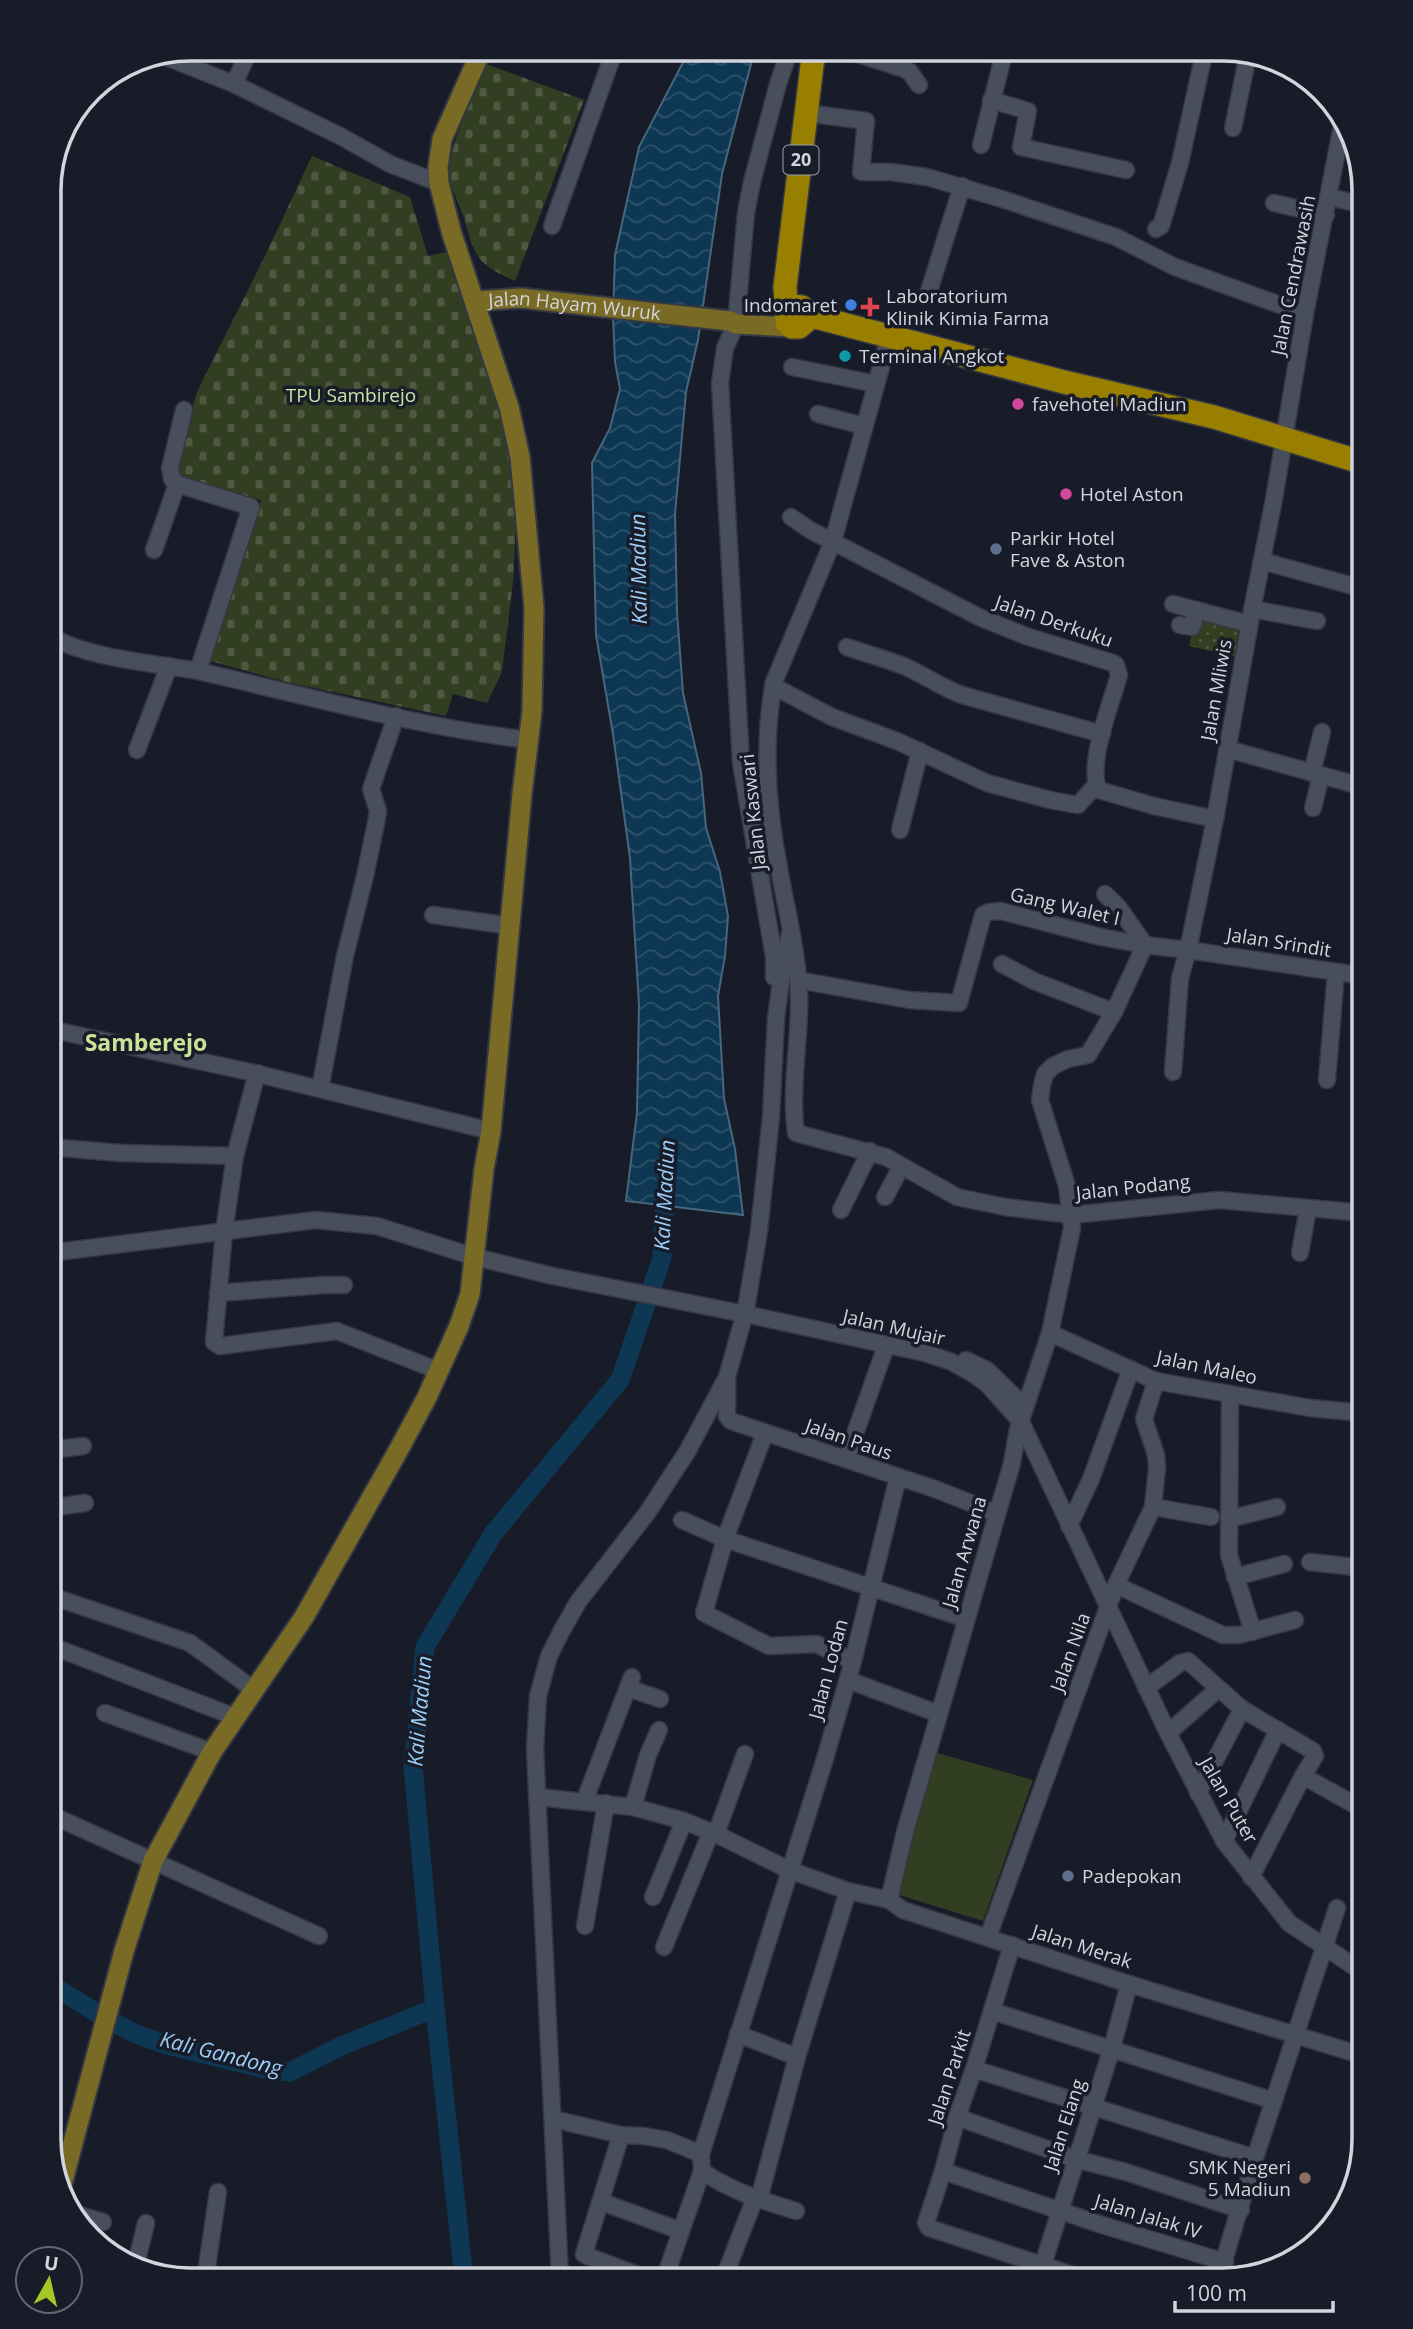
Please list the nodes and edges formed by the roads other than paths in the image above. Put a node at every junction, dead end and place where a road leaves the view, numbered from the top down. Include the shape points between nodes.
1 (244, 61) edge
2 (477, 61) edge
3 (611, 61) edge
4 (178, 62) edge
5 (786, 62) edge
6 (813, 62) edge
7 (881, 62) edge
8 (1001, 62) edge
9 (1202, 62) edge
10 (1246, 64) edge
11 (234, 84) junction
12 (919, 85) dead end
13 (991, 100) junction
14 (807, 113) junction
15 (1233, 128) dead end
16 (1340, 139) edge
17 (981, 145) dead end
18 (1339, 148) junction
19 (1345, 150) edge
20 (1126, 170) dead end
21 (439, 183) junction
22 (962, 187) junction
23 (1329, 197) junction
24 (1158, 198) dead end
25 (1352, 202) edge
26 (1274, 203) dead end
27 (1325, 215) junction
28 (552, 226) dead end
29 (1156, 229) junction
30 (1147, 252) junction
31 (929, 290) dead end
32 (475, 302) junction
33 (1306, 314) junction
34 (796, 317) junction
35 (732, 321) junction
36 (890, 338) junction
37 (792, 367) dead end
38 (876, 384) junction
39 (184, 410) dead end
40 (818, 414) dead end
41 (864, 426) junction
42 (1284, 438) junction
43 (1352, 458) edge
44 (177, 484) junction
45 (791, 517) dead end
46 (833, 541) junction
47 (154, 550) dead end
48 (1262, 561) junction
49 (1352, 586) edge
50 (1173, 604) dead end
51 (1196, 610) junction
52 (1251, 617) junction
53 (1317, 621) dead end
54 (1180, 625) dead end
55 (62, 643) edge
56 (847, 647) dead end
57 (169, 666) junction
58 (198, 671) junction
59 (774, 686) junction
60 (396, 716) junction
61 (1322, 733) dead end
62 (1102, 734) junction
63 (529, 740) junction
64 (137, 750) dead end
65 (1227, 750) junction
66 (920, 751) junction
67 (1316, 774) junction
68 (1352, 784) edge
69 (1096, 785) junction
70 (1314, 808) dead end
71 (1215, 818) junction
72 (900, 830) dead end
73 (1105, 894) dead end
74 (433, 915) dead end
75 (511, 926) junction
76 (791, 931) junction
77 (1145, 946) junction
78 (1188, 950) junction
79 (1002, 964) dead end
80 (1336, 972) junction
81 (1352, 974) edge
82 (798, 980) junction
83 (1114, 1012) junction
84 (776, 1018) junction
85 (62, 1032) edge
86 (1173, 1072) dead end
87 (257, 1073) junction
88 (1327, 1080) dead end
89 (320, 1089) junction
90 (491, 1131) junction
91 (796, 1133) joint
92 (62, 1148) edge
93 (870, 1151) junction
94 (235, 1156) junction
95 (901, 1167) junction
96 (885, 1197) dead end
97 (1308, 1208) junction
98 (841, 1210) dead end
99 (1352, 1212) edge
100 (1072, 1215) junction
101 (223, 1232) junction
102 (61, 1251) edge
103 (1300, 1253) dead end
104 (475, 1257) junction
105 (344, 1286) dead end
106 (218, 1293) junction
107 (744, 1313) junction
108 (1050, 1333) junction
109 (884, 1352) junction
110 (1131, 1370) junction
111 (439, 1371) junction
112 (727, 1377) junction
113 (1156, 1381) junction
114 (1230, 1394) junction
115 (1352, 1412) edge
116 (1021, 1419) junction
117 (765, 1433) junction
118 (83, 1446) dead end
119 (61, 1449) edge
120 (846, 1459) junction
121 (898, 1477) junction
122 (85, 1503) dead end
123 (61, 1506) edge
124 (1153, 1507) junction
125 (1277, 1507) dead end
126 (996, 1513) junction
127 (1211, 1517) dead end
128 (1229, 1519) junction
129 (682, 1520) dead end
130 (1069, 1526) junction
131 (725, 1539) junction
132 (1310, 1562) dead end
133 (1283, 1564) dead end
134 (1352, 1567) edge
135 (1235, 1577) junction
136 (1116, 1585) junction
137 (872, 1589) junction
138 (61, 1599) edge
139 (1109, 1607) junction
140 (966, 1619) junction
141 (1295, 1620) dead end
142 (1253, 1632) junction
143 (61, 1650) edge
144 (853, 1661) junction
145 (848, 1680) junction
146 (1146, 1688) junction
147 (253, 1689) junction
148 (1218, 1689) junction
149 (660, 1699) dead end
150 (1242, 1709) junction
151 (105, 1713) dead end
152 (939, 1714) junction
153 (235, 1717) junction
154 (659, 1730) dead end
155 (1278, 1730) junction
156 (1168, 1733) junction
157 (212, 1752) junction
158 (746, 1754) dead end
159 (1303, 1776) junction
160 (1198, 1793) junction
161 (537, 1797) junction
162 (584, 1802) junction
163 (606, 1803) junction
164 (1352, 1803) edge
165 (633, 1807) junction
166 (61, 1819) edge
167 (684, 1821) junction
168 (714, 1833) junction
169 (1224, 1840) junction
170 (153, 1861) junction
171 (789, 1870) junction
172 (1251, 1877) junction
173 (848, 1891) junction
174 (653, 1897) dead end
175 (889, 1900) junction
176 (1337, 1908) dead end
177 (585, 1926) dead end
178 (319, 1936) dead end
179 (988, 1937) junction
180 (1012, 1945) junction
181 (1324, 1946) junction
182 (664, 1947) dead end
183 (1352, 1965) edge
184 (1129, 1984) junction
185 (992, 2011) junction
186 (738, 2034) junction
187 (1296, 2035) junction
188 (1112, 2048) junction
189 (1352, 2052) edge
190 (797, 2057) junction
191 (974, 2070) junction
192 (1274, 2101) junction
193 (1092, 2107) junction
194 (957, 2117) junction
195 (553, 2119) junction
196 (621, 2135) junction
197 (701, 2154) junction
198 (1255, 2158) junction
199 (1075, 2159) junction
200 (66, 2170) edge
201 (702, 2171) junction
202 (943, 2171) junction
203 (218, 2192) dead end
204 (757, 2198) junction
205 (601, 2202) junction
206 (1060, 2210) junction
207 (1241, 2210) junction
208 (796, 2211) dead end
209 (89, 2218) edge
210 (103, 2222) dead end
211 (146, 2223) dead end
212 (681, 2231) junction
213 (138, 2256) edge
214 (1224, 2262) junction
215 (1043, 2264) junction
216 (207, 2267) edge
217 (559, 2267) edge
218 (618, 2267) edge
219 (668, 2267) edge
220 (728, 2268) edge
221 (1042, 2268) edge
222 (1054, 2268) edge
223 (1222, 2268) edge

1 - 11 street
2 - 21 main road, Jalan Hayam Wuruk via 442,139
3 - 28 street
4 - 11 street
5 - 35 street via 752,182
6 - 14 highway, 20
7 - 12 street via 910,72
8 - 13 street
9 - 29 street via 1180,163 1161,226
10 - 15 street
11 - 21 street via 390,164
13 - 17 street
13 - 20 street via 1028,111 1021,147
14 - 22 street via 866,121 861,172 927,177
14 - 34 highway, 20 via 787,271
16 - 18 street, Jalan Cendrawasih
18 - 19 street
18 - 23 street, Jalan Cendrawasih
21 - 32 main road, Jalan Hayam Wuruk
22 - 30 street via 1094,228
22 - 31 street
23 - 25 street
23 - 27 street, Jalan Cendrawasih
24 - 29 street via 1150,225
26 - 27 street
27 - 33 street, Jalan Cendrawasih
29 - 30 street
30 - 33 street via 1210,281
32 - 35 main road, Jalan Hayam Wuruk via 521,298
32 - 63 main road via 520,457 534,608
33 - 42 street, Jalan Cendrawasih
34 - 35 main road, Jalan Hayam Wuruk
34 - 36 highway
35 - 84 street via 720,383 737,701 745,789 774,957
36 - 38 street, Jalan Kaswari
36 - 42 highway
37 - 38 street
38 - 41 street, Jalan Kaswari
39 - 44 street via 170,468
40 - 41 street
41 - 46 street, Jalan Kaswari
42 - 43 highway
42 - 48 street, Jalan Mliwis
44 - 47 street
44 - 58 street via 251,507
45 - 46 street, Jalan Derkuku
46 - 59 street, Jalan Kaswari
46 - 62 street, Jalan Derkuku via 979,617 1113,663 1119,675
48 - 49 street
48 - 52 street, Jalan Mliwis
50 - 51 street
51 - 52 street
51 - 54 street via 1192,627
52 - 53 street
52 - 65 street, Jalan Mliwis
55 - 57 street
56 - 62 street via 904,666 947,690
57 - 58 street
57 - 64 street
58 - 60 street
59 - 66 street via 832,717
59 - 76 street, Jalan Kaswari via 766,761
60 - 63 street
60 - 89 street via 371,789 378,811 376,823
61 - 67 street
62 - 69 street, Jalan Derkuku
63 - 75 main road
65 - 67 street
65 - 71 street, Jalan Mliwis
66 - 69 street via 987,783 1064,803 1080,805
66 - 72 street
67 - 68 street
67 - 70 street
69 - 71 street via 1105,792
71 - 78 street, Jalan Mliwis
73 - 77 street
74 - 75 street
75 - 90 main road
76 - 82 street, Jalan Kaswari
76 - 84 street
77 - 78 street, Jalan Srindit
77 - 82 street, Gang Walet I via 1002,911 989,912 983,915 962,991 909,1000
77 - 83 street
78 - 80 street, Jalan Srindit
78 - 86 street, Jalan Mliwis via 1180,978
79 - 83 street
80 - 81 street, Jalan Srindit
80 - 88 street
82 - 91 street, Jalan Kaswari
83 - 100 street, Jalan Arwana via 1090,1053 1068,1059 1045,1074 1040,1100
84 - 107 street via 768,1162
85 - 87 street
87 - 89 street
87 - 94 street
89 - 90 street
90 - 104 main road
91 - 93 street, Jalan Podang
92 - 94 street
93 - 95 street, Jalan Podang
93 - 98 street
94 - 101 street
95 - 96 street
95 - 100 street, Jalan Podang via 957,1197
97 - 99 street, Jalan Podang
97 - 100 street, Jalan Podang via 1219,1200
97 - 103 street
100 - 108 street, Jalan Arwana
101 - 102 street, Jalan Mujair
101 - 104 street, Jalan Mujair via 316,1220 356,1223
101 - 106 street
104 - 107 street, Jalan Mujair
104 - 111 main road via 470,1294
105 - 106 street
106 - 111 street via 217,1346 337,1331
107 - 112 street
107 - 116 street, Jalan Mujair via 952,1362 987,1384
108 - 110 street, Jalan Maleo
108 - 116 street, Jalan Arwana
109 - 116 street via 924,1360 960,1375
109 - 116 street via 761,1320 944,1352 987,1370
109 - 120 street
110 - 113 street, Jalan Maleo
110 - 130 street
111 - 147 main road via 304,1617
112 - 117 street, Jalan Paus via 727,1416
112 - 161 street via 687,1452 647,1513 578,1602 550,1656 538,1696
113 - 114 street, Jalan Maleo
113 - 124 street, Jalan Nila via 1144,1419 1156,1455
114 - 115 street, Jalan Maleo
114 - 128 street
116 - 126 street, Jalan Arwana
116 - 130 street, Jalan Mujair
117 - 120 street, Jalan Paus
117 - 131 street
118 - 119 street
120 - 121 street, Jalan Paus
121 - 126 street, Jalan Paus
121 - 137 street, Jalan Lodan
122 - 123 street
124 - 127 street
124 - 136 street, Jalan Nila
125 - 128 street
126 - 140 street, Jalan Arwana
128 - 135 street via 1229,1555
129 - 131 street
130 - 139 street, Jalan Mujair
131 - 137 street
131 - 144 street via 704,1613 769,1646 816,1644
132 - 134 street
133 - 135 street
135 - 142 street
136 - 139 street, Jalan Nila
136 - 142 street via 1223,1635
137 - 140 street
137 - 144 street, Jalan Lodan
138 - 147 street via 190,1643
139 - 146 street, Jalan Puter
139 - 179 street, Jalan Nila
140 - 152 street, Jalan Arwana
141 - 142 street
143 - 153 street
144 - 145 street, Jalan Lodan
145 - 152 street
145 - 171 street, Jalan Lodan
146 - 148 street via 1185,1661
146 - 156 street, Jalan Puter
147 - 153 main road
148 - 150 street
148 - 156 street
149 - 162 street via 630,1683
150 - 155 street
150 - 160 street
151 - 157 street
152 - 175 street, Jalan Arwana
153 - 157 main road
154 - 165 street
155 - 159 street via 1314,1753
155 - 169 street
156 - 160 street, Jalan Puter
157 - 170 main road
158 - 168 street
159 - 164 street
159 - 172 street
160 - 169 street, Jalan Puter
161 - 162 street, Jalan Merak
161 - 195 street
162 - 163 street, Jalan Merak
163 - 165 street, Jalan Merak
163 - 177 street
165 - 167 street, Jalan Merak
166 - 170 street
167 - 168 street, Jalan Merak
167 - 174 street
168 - 171 street, Jalan Merak
168 - 182 street
169 - 172 street, Jalan Puter
170 - 178 street
170 - 200 main road
171 - 173 street, Jalan Merak
171 - 186 street, Jalan Lodan
172 - 181 street, Jalan Puter via 1289,1923
173 - 175 street, Jalan Merak
173 - 190 street
175 - 179 street, Jalan Merak via 903,1910
176 - 181 street
179 - 180 street, Jalan Merak
180 - 184 street, Jalan Merak
180 - 185 street, Jalan Parkit
181 - 183 street, Jalan Puter
181 - 187 street
184 - 187 street, Jalan Merak
184 - 188 street, Jalan Elang
185 - 188 street
185 - 191 street, Jalan Parkit
186 - 190 street
186 - 197 street, Jalan Lodan
187 - 189 street, Jalan Merak
187 - 192 street
188 - 192 street
188 - 193 street, Jalan Elang
190 - 204 street
191 - 193 street
191 - 194 street, Jalan Parkit
192 - 198 street
193 - 198 street
193 - 199 street, Jalan Elang
194 - 199 street
194 - 202 street, Jalan Parkit
195 - 196 street
195 - 217 street
196 - 197 street via 667,2140
196 - 205 street
197 - 201 street
198 - 207 street
199 - 206 street, Jalan Elang
199 - 207 street
201 - 204 street
201 - 212 street
202 - 206 street, Jalan Jalak IV
202 - 215 street, Jalan Parkit via 926,2222 929,2228
203 - 216 street
204 - 208 street
204 - 220 street
205 - 212 street
205 - 218 street via 585,2255
206 - 214 street, Jalan Jalak IV
206 - 215 street, Jalan Elang
207 - 214 street
209 - 210 street
211 - 213 street
212 - 219 street
214 - 223 street
215 - 221 street, Jalan Elang
215 - 222 street

